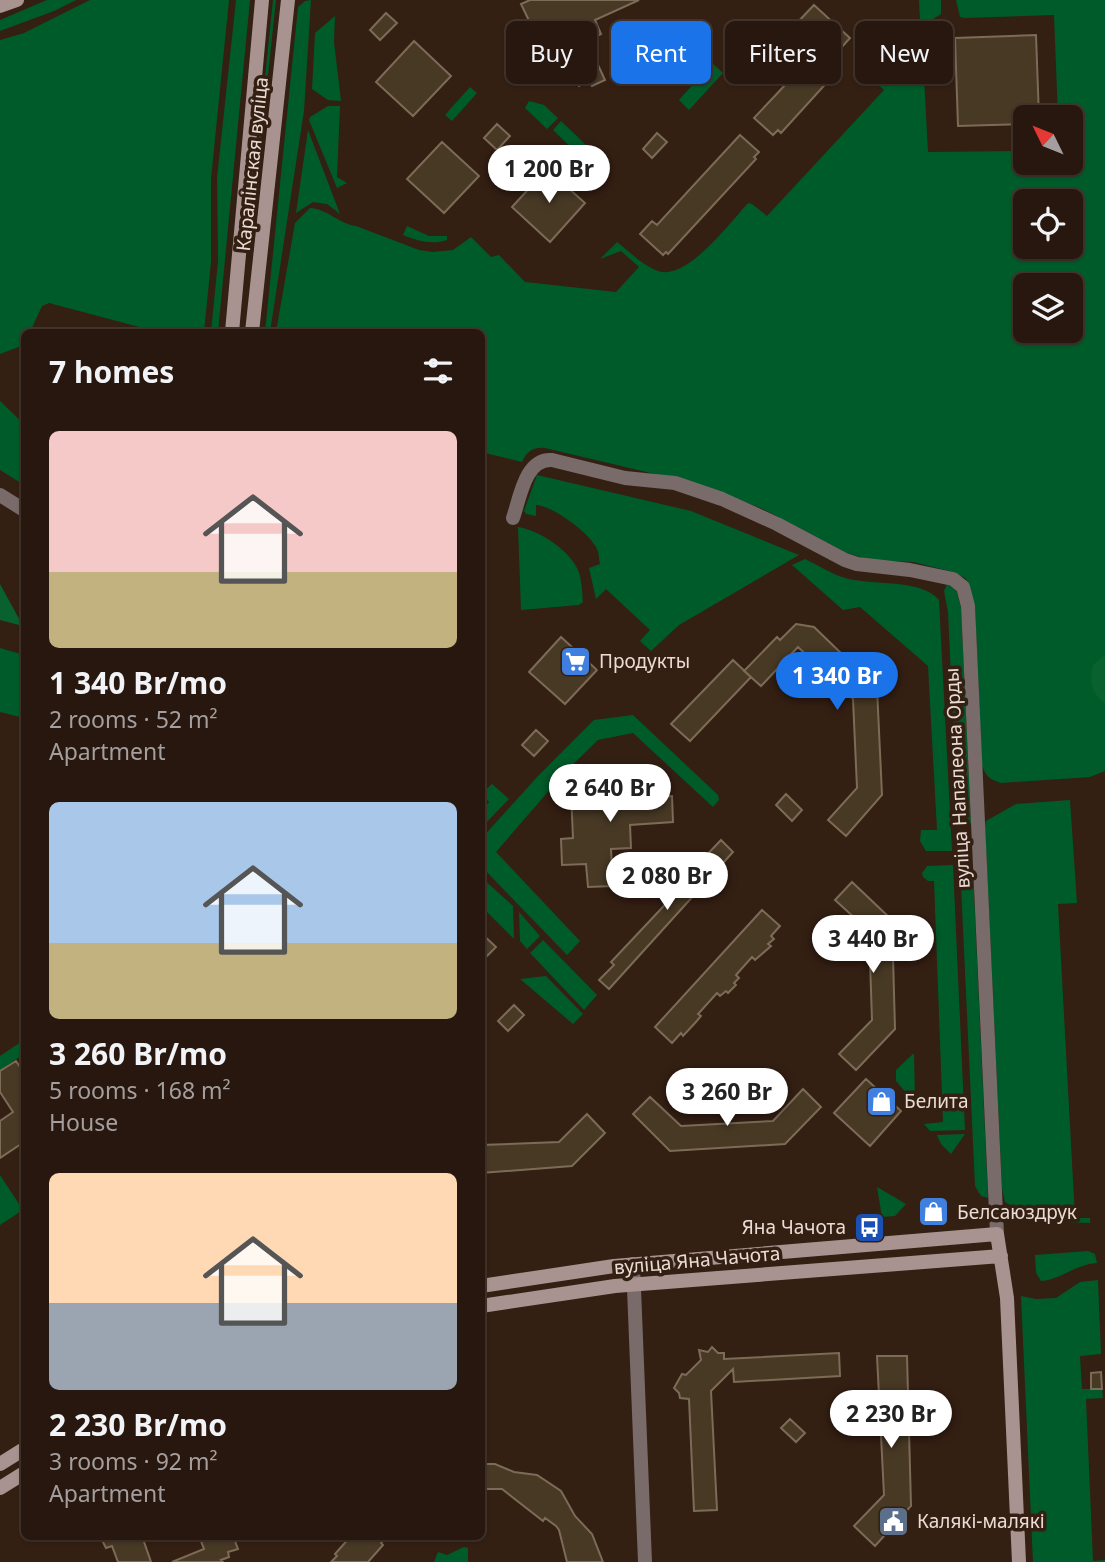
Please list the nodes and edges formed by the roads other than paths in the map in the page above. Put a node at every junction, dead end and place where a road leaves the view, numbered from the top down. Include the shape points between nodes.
1 (17, 0) edge
2 (262, 0) edge
3 (289, 0) edge
4 (0, 6) edge
5 (239, 260) junction
6 (261, 261) junction
7 (232, 329) edge
8 (253, 329) edge
9 (0, 495) edge
10 (21, 508) edge
11 (513, 518) dead end
12 (997, 1234) junction
13 (1001, 1256) junction
14 (633, 1264) junction
15 (485, 1285) edge
16 (634, 1285) junction
17 (485, 1305) edge
18 (21, 1451) edge
19 (0, 1464) edge
20 (21, 1476) edge
21 (0, 1488) edge
22 (645, 1562) edge
23 (1019, 1562) edge

1 - 4 main road
2 - 5 main road, Каралінская вуліца
3 - 6 main road, Каралінская вуліца
5 - 6 main road
5 - 7 main road, Каралінская вуліца
6 - 8 main road, Каралінская вуліца
9 - 10 street
11 - 12 street, вуліца Напалеона Орды via 536,463 552,460 625,478 676,483 722,499 845,560 928,573 953,579 963,587 968,606
12 - 13 main road, вуліца Напалеона Орды
12 - 14 main road, вуліца Яна Чачота
13 - 16 main road, вуліца Яна Чачота
13 - 23 main road, вуліца Напалеона Орды via 1007,1298
14 - 15 main road, вуліца Яна Чачота
14 - 16 street
16 - 17 main road, вуліца Яна Чачота
16 - 22 street
18 - 19 main road
20 - 21 main road

